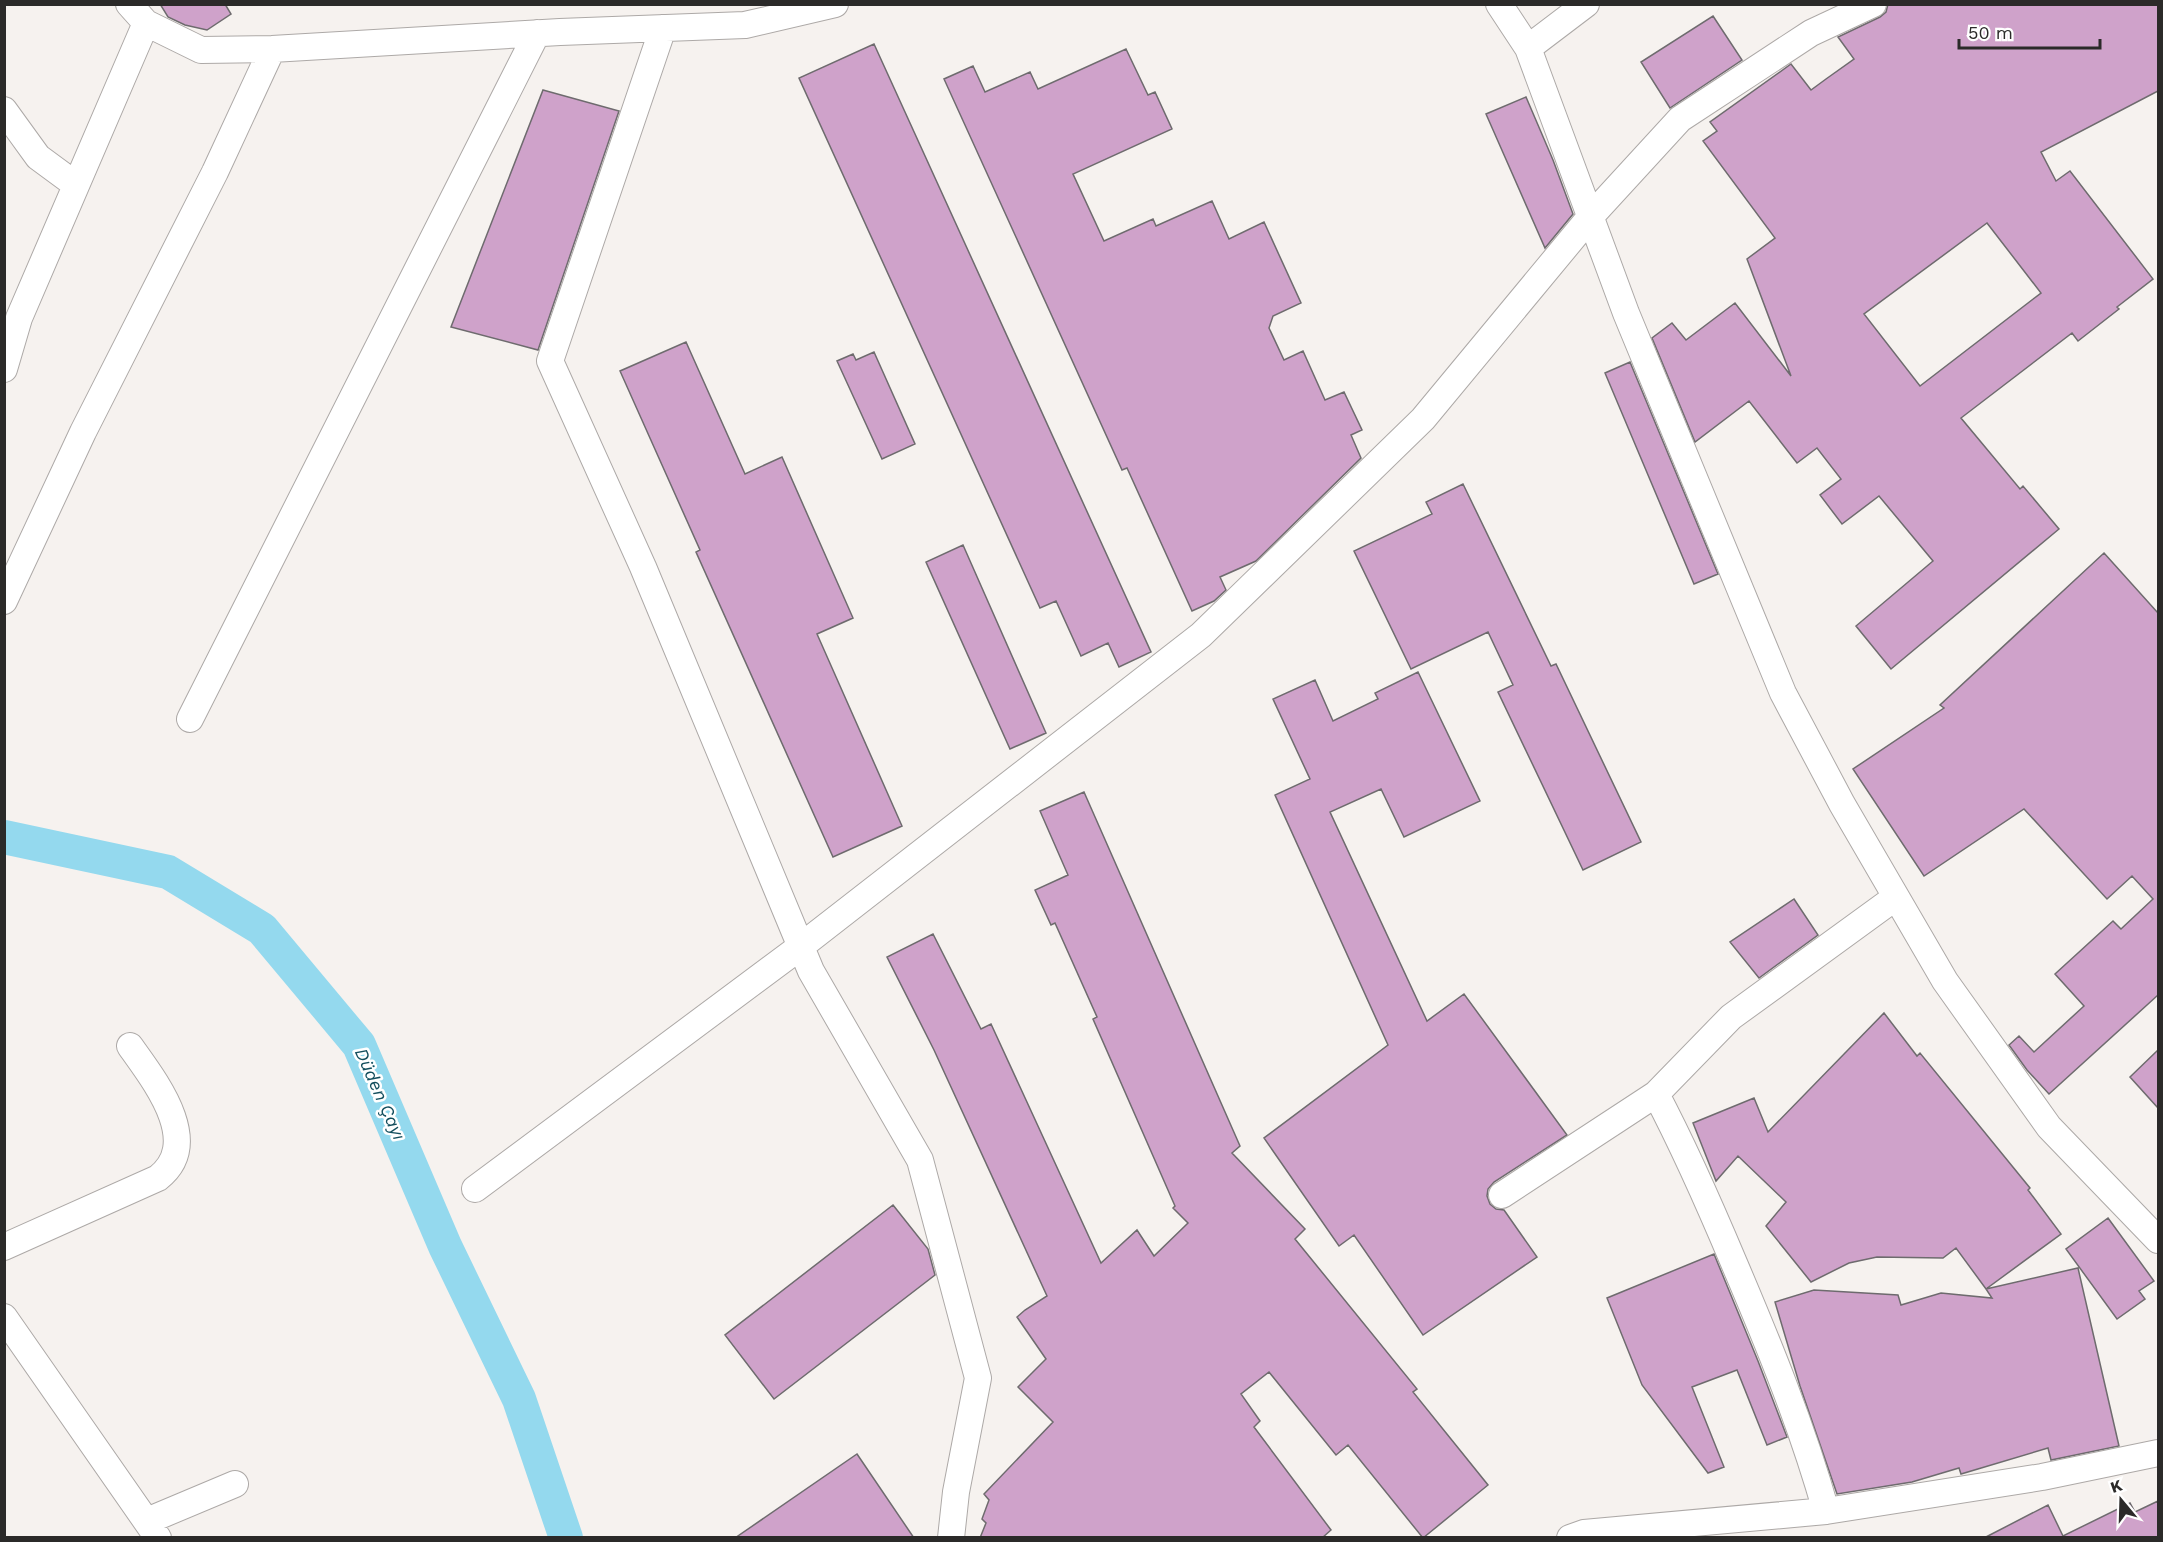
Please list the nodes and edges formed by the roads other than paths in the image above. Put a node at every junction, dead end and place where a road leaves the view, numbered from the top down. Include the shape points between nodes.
1 (835, 4) edge
2 (1499, 4) edge
3 (1586, 4) edge
4 (1874, 4) edge
5 (138, 14) edge
6 (663, 28) junction
7 (537, 33) junction
8 (1528, 48) junction
9 (272, 49) junction
10 (4, 110) edge
11 (76, 185) junction
12 (1591, 216) junction
13 (12, 313) edge
14 (4, 369) edge
15 (4, 601) edge
16 (190, 719) dead end
17 (1896, 897) junction
18 (800, 947) junction
19 (130, 1046) dead end
20 (1656, 1094) junction
21 (475, 1190) dead end
22 (1502, 1195) dead end
23 (2158, 1240) edge
24 (4, 1247) edge
25 (4, 1317) edge
26 (2158, 1453) edge
27 (235, 1484) dead end
28 (1826, 1511) junction
29 (152, 1529) edge
30 (951, 1538) edge
31 (1570, 1538) edge

1 - 6 street via 745,25
2 - 8 street
3 - 8 street
4 - 12 street via 1811,33 1680,118
5 - 9 street via 201,50
5 - 11 street
6 - 7 street
6 - 18 street via 550,360 643,567
7 - 9 street
7 - 16 street
8 - 12 street
9 - 15 street
10 - 11 street via 38,157
11 - 13 street
12 - 17 street via 1626,313 1783,693
12 - 18 street via 1423,419 1201,635
13 - 14 street
17 - 20 street via 1731,1017
17 - 23 street via 1945,981 2049,1127
18 - 21 street
18 - 30 street via 920,1160 978,1378
19 - 24 street via 169,1107 176,1137 176,1152 170,1166 158,1178
20 - 22 street
20 - 28 street via 1681,1142 1772,1351 1809,1451
25 - 29 street
26 - 28 street via 2042,1477
27 - 29 street
28 - 31 street via 1584,1533

